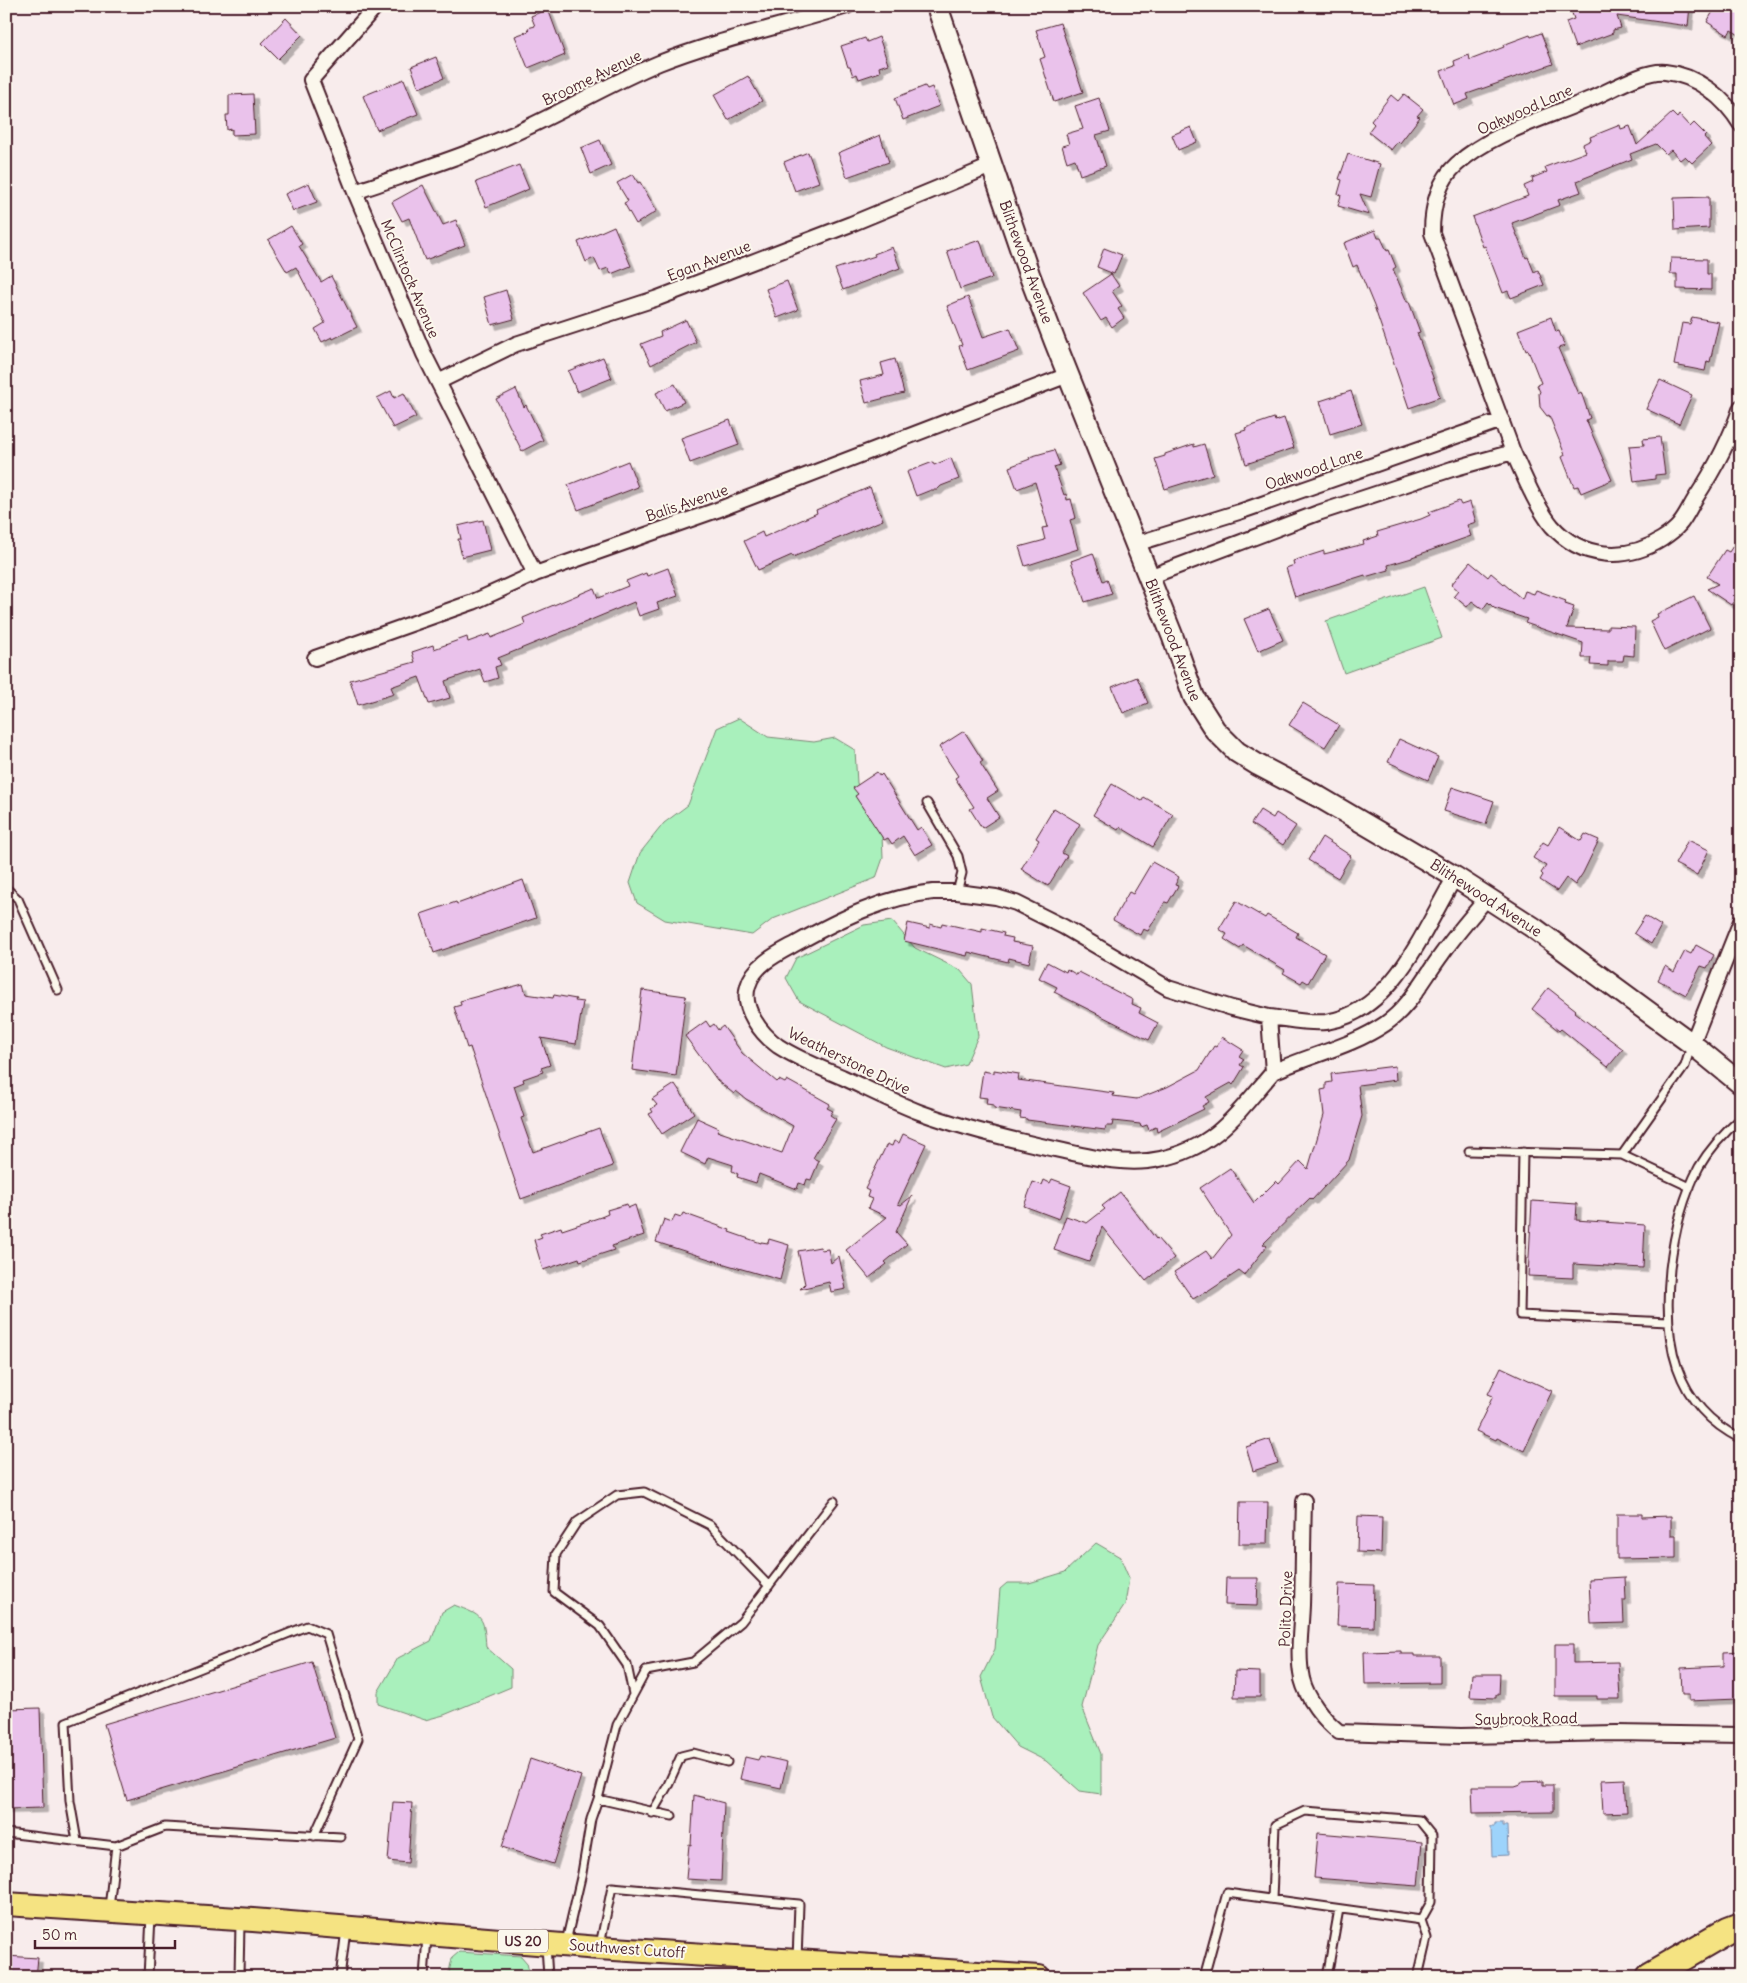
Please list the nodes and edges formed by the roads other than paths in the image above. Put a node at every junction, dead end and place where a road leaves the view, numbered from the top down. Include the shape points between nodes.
1 (376, 6) edge
2 (847, 6) edge
3 (937, 6) edge
4 (1741, 125) edge
5 (991, 166) junction
6 (356, 192) junction
7 (1068, 375) junction
8 (438, 382) junction
9 (1741, 407) edge
10 (1502, 420) junction
11 (1513, 452) junction
12 (1135, 544) junction
13 (535, 574) junction
14 (1149, 577) junction
15 (316, 658) dead end
16 (927, 803) dead end
17 (1455, 877) junction
18 (6, 888) edge
19 (957, 892) junction
20 (1488, 898) junction
21 (1741, 921) edge
22 (58, 990) dead end
23 (1269, 1017) junction
24 (1692, 1044) junction
25 (1273, 1072) junction
26 (1741, 1084) edge
27 (1741, 1118) edge
28 (1469, 1150) dead end
29 (1523, 1152) junction
30 (1622, 1154) junction
31 (1690, 1187) junction
32 (1668, 1322) junction
33 (1741, 1439) edge
34 (834, 1501) dead end
35 (1304, 1501) dead end
36 (769, 1586) junction
37 (633, 1694) junction
38 (1320, 1712) joint
39 (1741, 1735) edge
40 (727, 1762) dead end
41 (598, 1799) junction
42 (652, 1813) junction
43 (672, 1816) dead end
44 (6, 1833) edge
45 (314, 1836) junction
46 (341, 1837) dead end
47 (77, 1842) junction
48 (116, 1846) junction
49 (1272, 1899) junction
50 (6, 1904) edge
51 (1339, 1909) junction
52 (109, 1911) junction
53 (151, 1913) junction
54 (240, 1919) junction
55 (1421, 1920) junction
56 (1741, 1926) edge
57 (346, 1927) junction
58 (428, 1933) junction
59 (555, 1944) junction
60 (599, 1948) junction
61 (796, 1968) edge
62 (898, 1972) edge
63 (998, 1975) edge
64 (148, 1977) edge
65 (239, 1977) edge
66 (340, 1977) edge
67 (424, 1977) edge
68 (548, 1977) edge
69 (1039, 1977) edge
70 (1204, 1977) edge
71 (1327, 1977) edge
72 (1418, 1977) edge
73 (1649, 1977) edge

1 - 6 street, McClintock Avenue via 311,80
2 - 6 street, Broome Avenue via 684,54 610,84 510,136
3 - 5 street, Blithewood Avenue
4 - 10 street, Oakwood Lane via 1711,90 1677,75 1655,73 1504,135 1478,149 1447,176 1437,195 1432,233
5 - 7 street, Blithewood Avenue
5 - 8 street, Egan Avenue via 658,298 516,344
6 - 8 street, McClintock Avenue
7 - 12 street, Blithewood Avenue
7 - 13 street, Balis Avenue via 718,510
8 - 13 street, McClintock Avenue
9 - 11 street, Oakwood Lane via 1712,473 1679,526 1651,546 1624,554 1590,552 1562,535 1550,523
10 - 11 street, Oakwood Lane
10 - 12 street, Oakwood Lane via 1239,512
11 - 14 street via 1318,513
12 - 14 street, Blithewood Avenue
13 - 15 street, Balis Avenue via 473,602
14 - 17 street, Blithewood Avenue via 1194,696 1224,740 1258,765
16 - 19 lane via 958,856 962,873
17 - 20 street, Blithewood Avenue
17 - 23 street, Weatherstone Drive via 1410,957 1382,994 1342,1018 1326,1022
18 - 22 lane via 18,899
19 - 23 street, Weatherstone Drive via 1016,903 1168,988
19 - 25 street, Weatherstone Drive via 911,894 879,904 847,916 776,954 756,971 747,988 749,1010 778,1046 918,1112 1016,1141 1106,1160 1159,1160 1197,1146 1216,1135 1235,1117
20 - 24 street, Blithewood Avenue
20 - 25 street, Weatherstone Drive via 1442,953 1402,1009 1386,1023 1348,1043
21 - 24 street
23 - 25 street
24 - 26 street, Blithewood Avenue
24 - 30 lane via 1685,1066
27 - 31 lane via 1710,1149
28 - 29 lane
29 - 30 lane
29 - 32 lane via 1520,1315
30 - 31 lane
31 - 32 lane via 1674,1244
32 - 33 lane via 1674,1361 1689,1394 1712,1422
34 - 36 lane
35 - 38 street, Polito Drive via 1300,1662 1302,1680
36 - 37 lane via 741,1622 693,1662 646,1671
36 - 37 lane via 710,1525 644,1492 617,1495 576,1522 556,1554 554,1592 600,1626 626,1665
37 - 41 lane via 617,1725
38 - 39 street, Saybrook Road via 1339,1732 1354,1733
40 - 42 lane via 693,1753 681,1756
41 - 42 lane
41 - 59 lane via 591,1819 582,1873
42 - 43 lane
44 - 47 lane
45 - 46 lane
45 - 47 lane via 358,1739 326,1634 307,1626 66,1722 70,1801
45 - 48 lane via 165,1827
47 - 48 lane
48 - 52 lane
49 - 51 lane
49 - 55 lane via 1275,1825 1304,1811 1420,1820 1432,1836 1431,1902
49 - 70 lane via 1227,1893
50 - 52 main road, Southwest Cutoff / US 20
51 - 55 lane
51 - 71 lane
52 - 53 main road, Southwest Cutoff / US 20
53 - 54 main road, Southwest Cutoff / US 20
53 - 64 lane
54 - 57 main road, Southwest Cutoff / US 20
54 - 65 lane
55 - 72 lane via 1427,1938
56 - 73 highway
57 - 58 main road, Southwest Cutoff / US 20
57 - 66 lane
58 - 59 main road, Southwest Cutoff / US 20
58 - 67 lane
59 - 60 main road, Southwest Cutoff / US 20
59 - 68 lane
60 - 61 main road, Southwest Cutoff / US 20
60 - 61 lane via 612,1887 799,1904
61 - 62 main road, Southwest Cutoff / US 20
62 - 63 main road, Southwest Cutoff / US 20
63 - 69 main road, Southwest Cutoff / US 20

